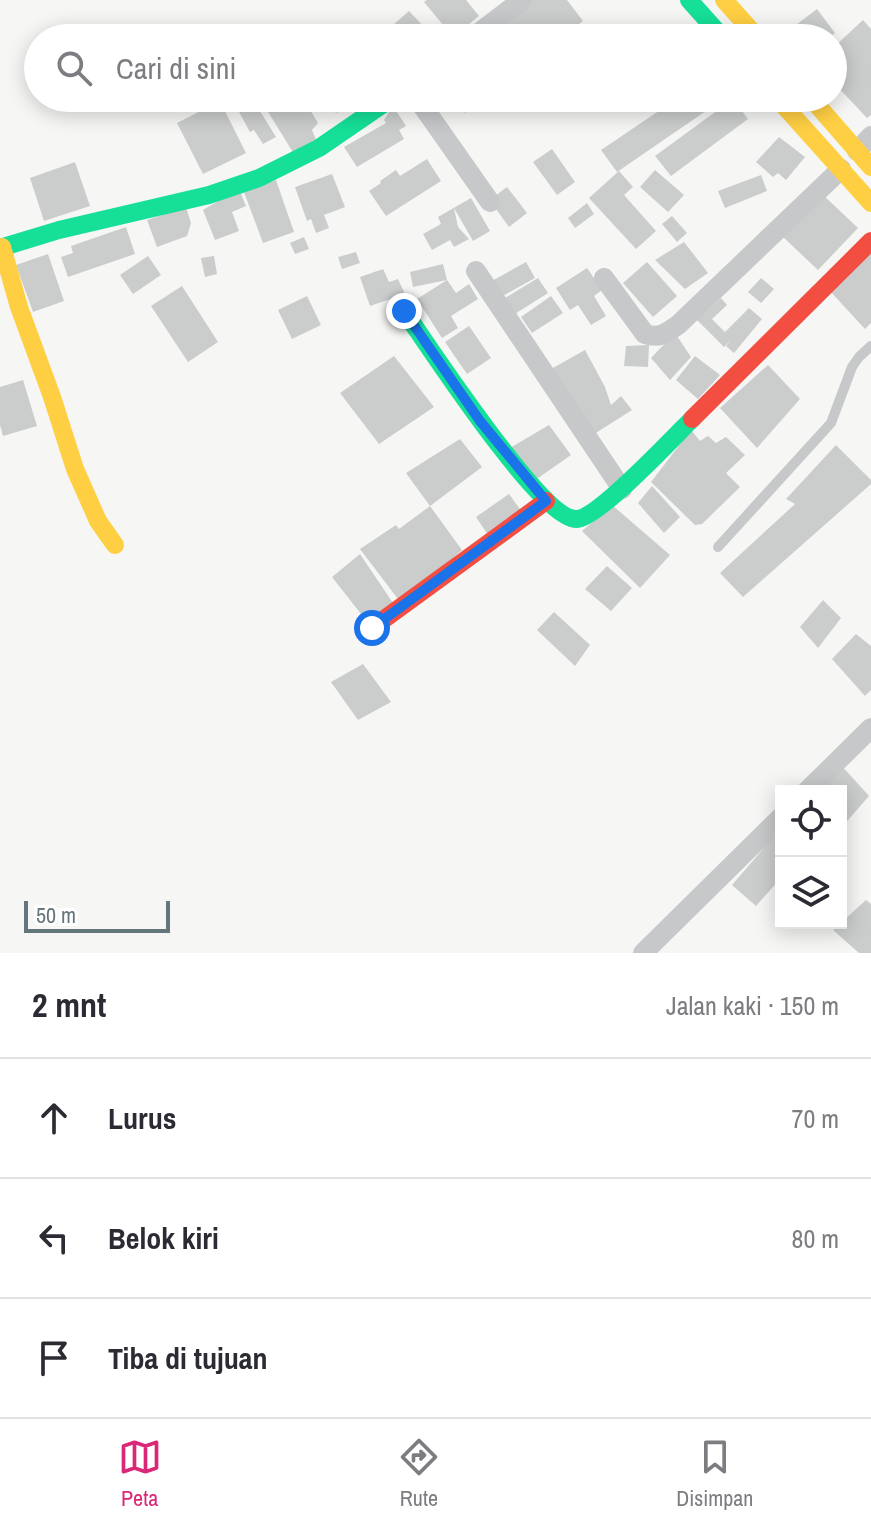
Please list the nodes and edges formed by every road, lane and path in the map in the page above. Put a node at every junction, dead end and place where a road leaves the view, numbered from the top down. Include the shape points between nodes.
1 (522, 0) edge
2 (689, 0) edge
3 (724, 0) edge
4 (490, 24) edge
5 (710, 24) edge
6 (745, 24) edge
7 (372, 112) edge
8 (427, 112) edge
9 (790, 112) edge
10 (827, 112) edge
11 (864, 144) edge
12 (871, 167) edge
13 (841, 169) junction
14 (490, 202) dead end
15 (871, 203) edge
16 (871, 241) edge
17 (1, 247) edge
18 (476, 271) dead end
19 (604, 278) dead end
20 (404, 311) dead end
21 (871, 346) edge
22 (622, 489) junction
23 (546, 501) junction
24 (115, 545) dead end
25 (718, 547) dead end
26 (372, 628) dead end
27 (871, 728) edge
28 (813, 785) edge
29 (775, 823) edge
30 (643, 953) edge

1 - 4 street
2 - 5 street
3 - 6 street
7 - 17 street via 319,150 241,185
8 - 14 street
9 - 13 street
10 - 11 street
11 - 12 street
13 - 15 street
13 - 19 street via 663,336 645,334
16 - 22 street
17 - 24 street via 75,469
18 - 22 street
20 - 23 street via 480,421
21 - 25 lane via 852,367 831,423
22 - 23 street via 578,519 564,516
23 - 26 street
27 - 28 street
29 - 30 street

